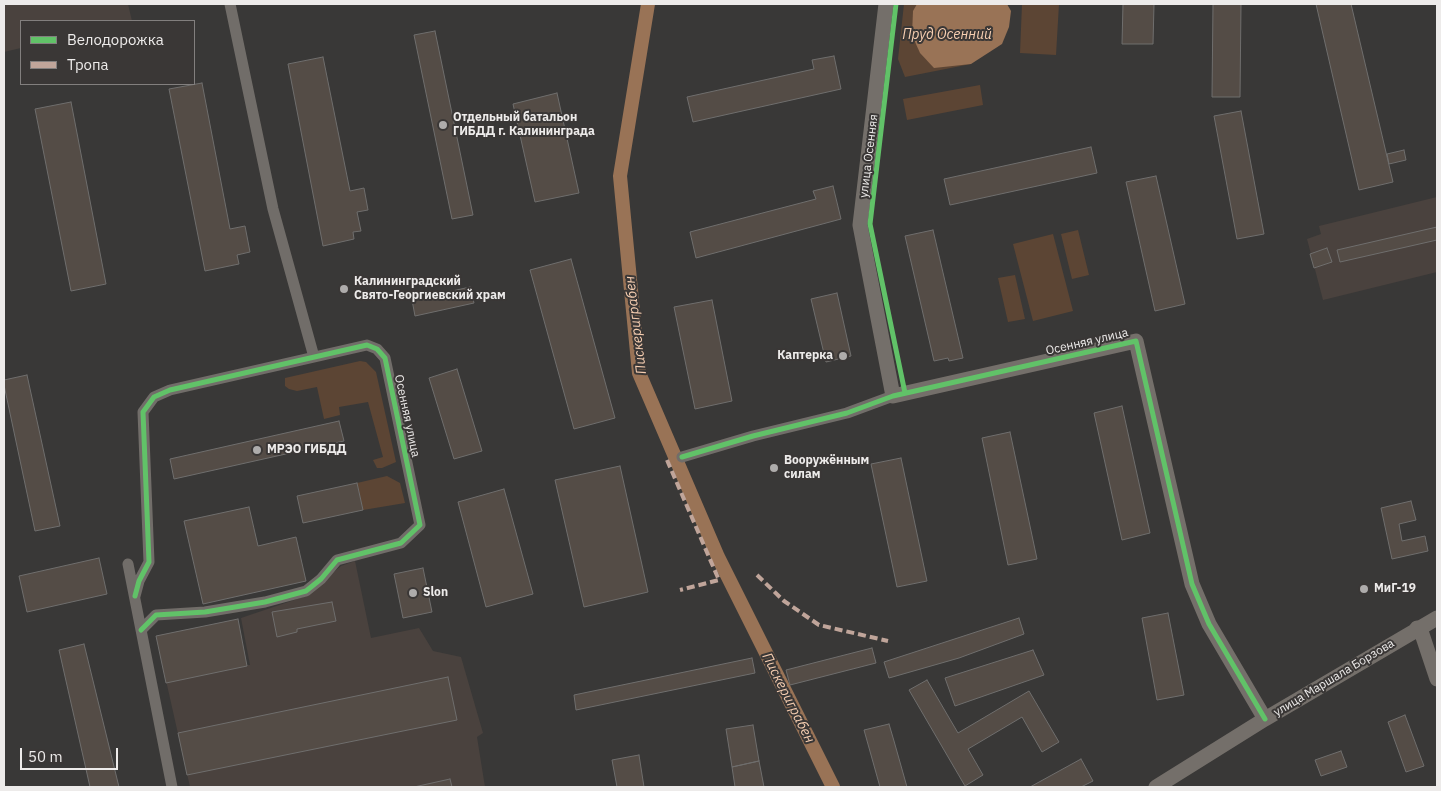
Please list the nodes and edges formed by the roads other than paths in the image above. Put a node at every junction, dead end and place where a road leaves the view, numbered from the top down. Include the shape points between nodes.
1 (230, 4) edge
2 (886, 4) edge
3 (314, 357) junction
4 (893, 396) junction
5 (682, 457) dead end
6 (128, 564) dead end
7 (135, 596) junction
8 (1437, 618) edge
9 (1417, 628) junction
10 (141, 630) junction
11 (1437, 679) edge
12 (1265, 719) junction
13 (172, 787) edge
14 (1156, 787) edge

1 - 3 street via 273,209
2 - 4 street, улица Осенняя via 860,225
3 - 7 street, Осенняя улица via 170,390 154,397 143,412 149,562
3 - 10 street, Осенняя улица via 367,345 377,349 385,358 420,525 400,543 337,560 306,591 205,612 156,615
4 - 5 street, Осенняя улица via 847,413
4 - 12 street, Осенняя улица via 1136,341 1192,584 1209,624
6 - 7 street, Осенняя улица
7 - 10 street, Осенняя улица
8 - 9 street, улица Маршала Борзова
9 - 11 street
9 - 12 street, улица Маршала Борзова
10 - 13 street, Осенняя улица
12 - 14 street, улица Маршала Борзова

